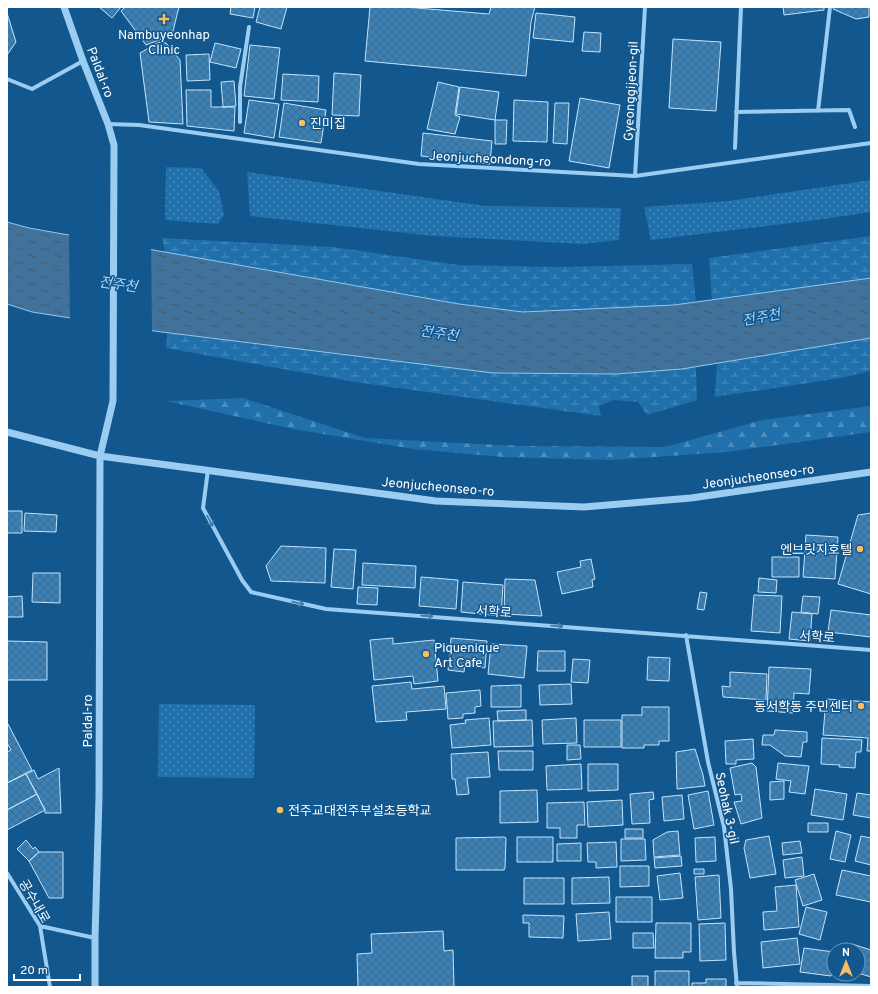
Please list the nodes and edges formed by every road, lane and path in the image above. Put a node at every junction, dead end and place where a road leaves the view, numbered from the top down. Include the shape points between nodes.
1 (64, 7) edge
2 (645, 7) edge
3 (741, 7) edge
4 (830, 7) edge
5 (249, 27) dead end
6 (83, 61) junction
7 (7, 79) edge
8 (818, 111) junction
9 (736, 112) junction
10 (240, 122) dead end
11 (108, 124) junction
12 (855, 127) dead end
13 (871, 144) edge
14 (735, 148) dead end
15 (635, 176) junction
16 (7, 432) edge
17 (100, 456) junction
18 (208, 470) junction
19 (871, 472) edge
20 (686, 636) junction
21 (871, 650) edge
22 (7, 873) edge
23 (40, 926) junction
24 (95, 938) junction
25 (737, 985) edge
26 (871, 986) edge
27 (50, 987) edge
28 (95, 987) edge

1 - 6 street, Paldal-ro
2 - 15 street, Gyeonggijeon-gil
3 - 9 street
4 - 8 street
5 - 10 street via 240,87
6 - 7 street via 32,89
6 - 11 street, Paldal-ro
8 - 9 street
8 - 12 street via 849,110
9 - 14 street
11 - 15 street, Jeonjucheondong-ro via 139,125 419,164
11 - 17 street, Paldal-ro via 114,145 114,401
13 - 15 street, Jeonjucheondong-ro
16 - 17 street, Jeonjucheonseo-ro
17 - 18 street, Jeonjucheonseo-ro
17 - 24 street, Paldal-ro via 99,797
18 - 19 street, Jeonjucheonseo-ro via 436,501 584,507 691,498
18 -> 20 street, 서학로 via 203,508 251,592 326,609
20 - 21 street, 서학로
20 - 25 street, Seohak 3-gil via 708,762 724,827
22 - 23 street, 공수내로
23 - 24 street
23 - 27 street, 공수내로
24 - 28 street, Paldal-ro
25 - 26 street

